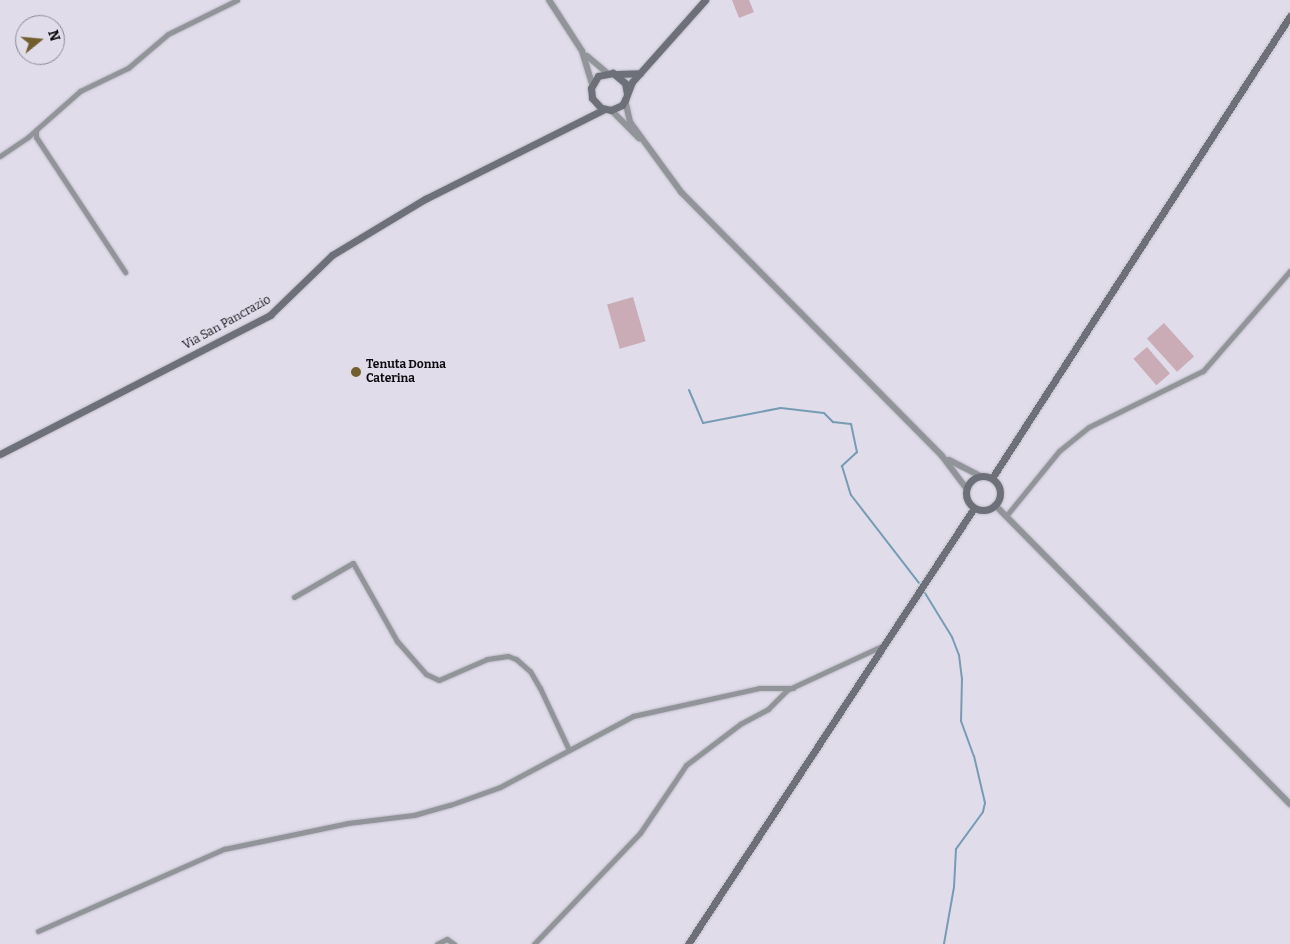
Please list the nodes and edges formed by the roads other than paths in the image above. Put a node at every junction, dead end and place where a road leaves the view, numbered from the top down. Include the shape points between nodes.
1 (236, 0) edge
2 (549, 0) edge
3 (705, 0) edge
4 (1290, 16) edge
5 (582, 51) junction
6 (611, 73) junction
7 (640, 73) junction
8 (592, 84) junction
9 (626, 97) junction
10 (594, 102) junction
11 (608, 110) junction
12 (582, 121) junction
13 (36, 130) junction
14 (640, 138) junction
15 (0, 156) edge
16 (1290, 271) edge
17 (125, 272) dead end
18 (0, 454) edge
19 (942, 456) junction
20 (981, 476) junction
21 (992, 478) junction
22 (966, 488) junction
23 (995, 505) junction
24 (974, 508) junction
25 (1006, 516) junction
26 (294, 597) dead end
27 (884, 645) junction
28 (793, 688) junction
29 (569, 750) junction
30 (1290, 804) edge
31 (38, 931) dead end
32 (536, 943) edge
33 (437, 944) edge
34 (454, 944) edge
35 (688, 944) edge

1 - 13 street via 168,34 128,68 70,98
2 - 5 street
3 - 7 main road
4 - 21 main road
5 - 6 street
5 - 8 street
6 - 7 main road
6 - 8 main road via 598,76
6 - 9 main road via 626,83
7 - 9 main road
8 - 10 main road via 590,93
9 - 11 main road
9 - 14 street via 627,115
10 - 11 main road
10 - 12 main road
11 - 12 main road, Via San Pancrazio
11 - 14 street
12 - 18 main road, Via San Pancrazio via 426,199 337,251 270,314
13 - 15 street
13 - 17 street via 36,137
14 - 19 street via 681,192
16 - 25 street via 1203,371 1089,427 1059,451
19 - 20 street
19 - 22 street
20 - 21 main road
20 - 22 main road
21 - 23 main road via 1000,491
22 - 24 main road via 966,499
23 - 24 main road via 987,510
23 - 25 street
24 - 27 main road
25 - 30 street
26 - 29 street via 353,562 396,642 426,674 439,680 487,659 508,656 516,659 530,671 540,688
27 - 28 street
27 - 35 main road
28 - 29 street via 750,690 632,716
28 - 32 street via 686,766 640,833
29 - 31 street via 500,787 450,805 414,815 348,823 224,849
33 - 34 street via 447,939

